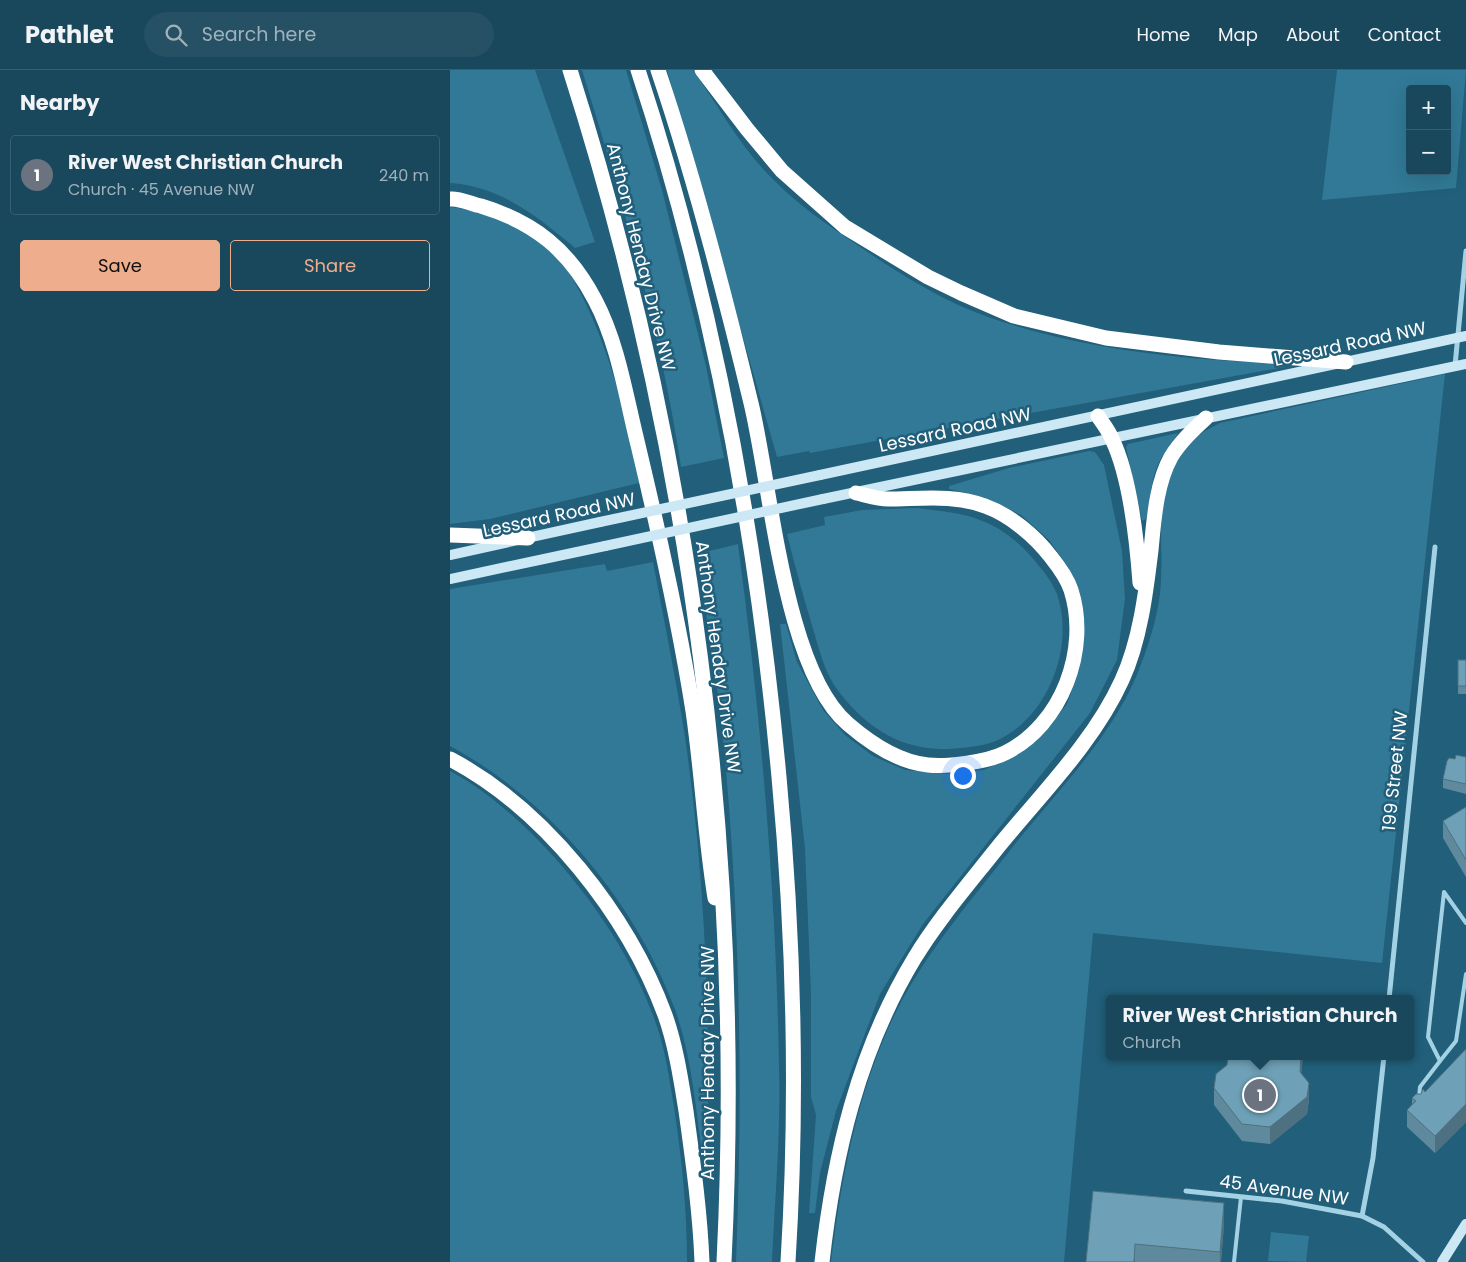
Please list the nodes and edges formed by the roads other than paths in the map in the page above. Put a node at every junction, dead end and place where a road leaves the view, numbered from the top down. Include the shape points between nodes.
1 (570, 70) edge
2 (638, 70) edge
3 (658, 70) edge
4 (702, 70) edge
5 (450, 199) edge
6 (1466, 250) edge
7 (1462, 337) edge
8 (1346, 362) junction
9 (1466, 364) edge
10 (1454, 366) junction
11 (1098, 416) junction
12 (1206, 418) junction
13 (1112, 438) junction
14 (856, 493) junction
15 (450, 535) edge
16 (528, 538) junction
17 (1435, 547) dead end
18 (450, 555) edge
19 (450, 579) edge
20 (1140, 620) junction
21 (450, 759) edge
22 (1466, 923) edge
23 (1466, 974) edge
24 (728, 983) junction
25 (1389, 995) edge
26 (1384, 1060) edge
27 (1440, 1061) junction
28 (1418, 1101) edge
29 (1186, 1191) dead end
30 (1241, 1197) junction
31 (1362, 1216) junction
32 (1466, 1224) edge
33 (702, 1262) edge
34 (724, 1262) edge
35 (788, 1262) edge
36 (822, 1262) edge
37 (1234, 1262) edge
38 (1423, 1262) edge
39 (1442, 1262) edge

1 - 24 highway, Anthony Henday Drive NW via 617,226 666,438 702,658 716,781
2 - 35 highway via 694,270 724,400 752,553 769,673 785,842 791,954 793,1129
3 - 14 highway via 717,266 752,409 790,604 820,691 844,721 876,746 902,759 928,765 947,765 974,762 1005,753 1047,718 1069,677 1078,639 1071,589 1060,569 1037,539 987,506 960,499 884,499
4 - 8 highway via 782,171 845,227 961,293 1014,316 1106,338
5 - 24 highway via 508,214 551,243 577,270 595,300 610,338 656,519 675,612 693,711 711,874
6 - 7 street
7 - 8 main road, Lessard Road NW
7 - 10 street
8 - 11 main road, Lessard Road NW
9 - 10 main road
10 - 12 main road
11 - 13 highway
11 - 16 main road, Lessard Road NW, bridge
12 - 13 main road
12 - 20 highway via 1175,451 1161,484
13 - 14 main road
13 - 20 highway via 1134,523 1141,592
14 - 19 main road, bridge
15 - 16 highway
16 - 18 main road, Lessard Road NW
17 - 25 street, 199 Street NW
20 - 36 highway via 1129,664 1106,709 1081,746 967,886 915,958 887,1009 865,1060 848,1113 832,1185
21 - 33 highway via 500,791 546,832 614,914 644,969 665,1016 681,1080 695,1173
22 - 27 lane via 1444,892 1428,1037
23 - 27 lane via 1456,1041
24 - 34 highway, Anthony Henday Drive NW via 729,1099
26 - 31 street
27 - 28 lane via 1420,1087
29 - 30 street, 45 Avenue NW
30 - 31 street, 45 Avenue NW
30 - 37 lane
31 - 38 street, 45 Avenue NW via 1384,1227
32 - 39 main road

